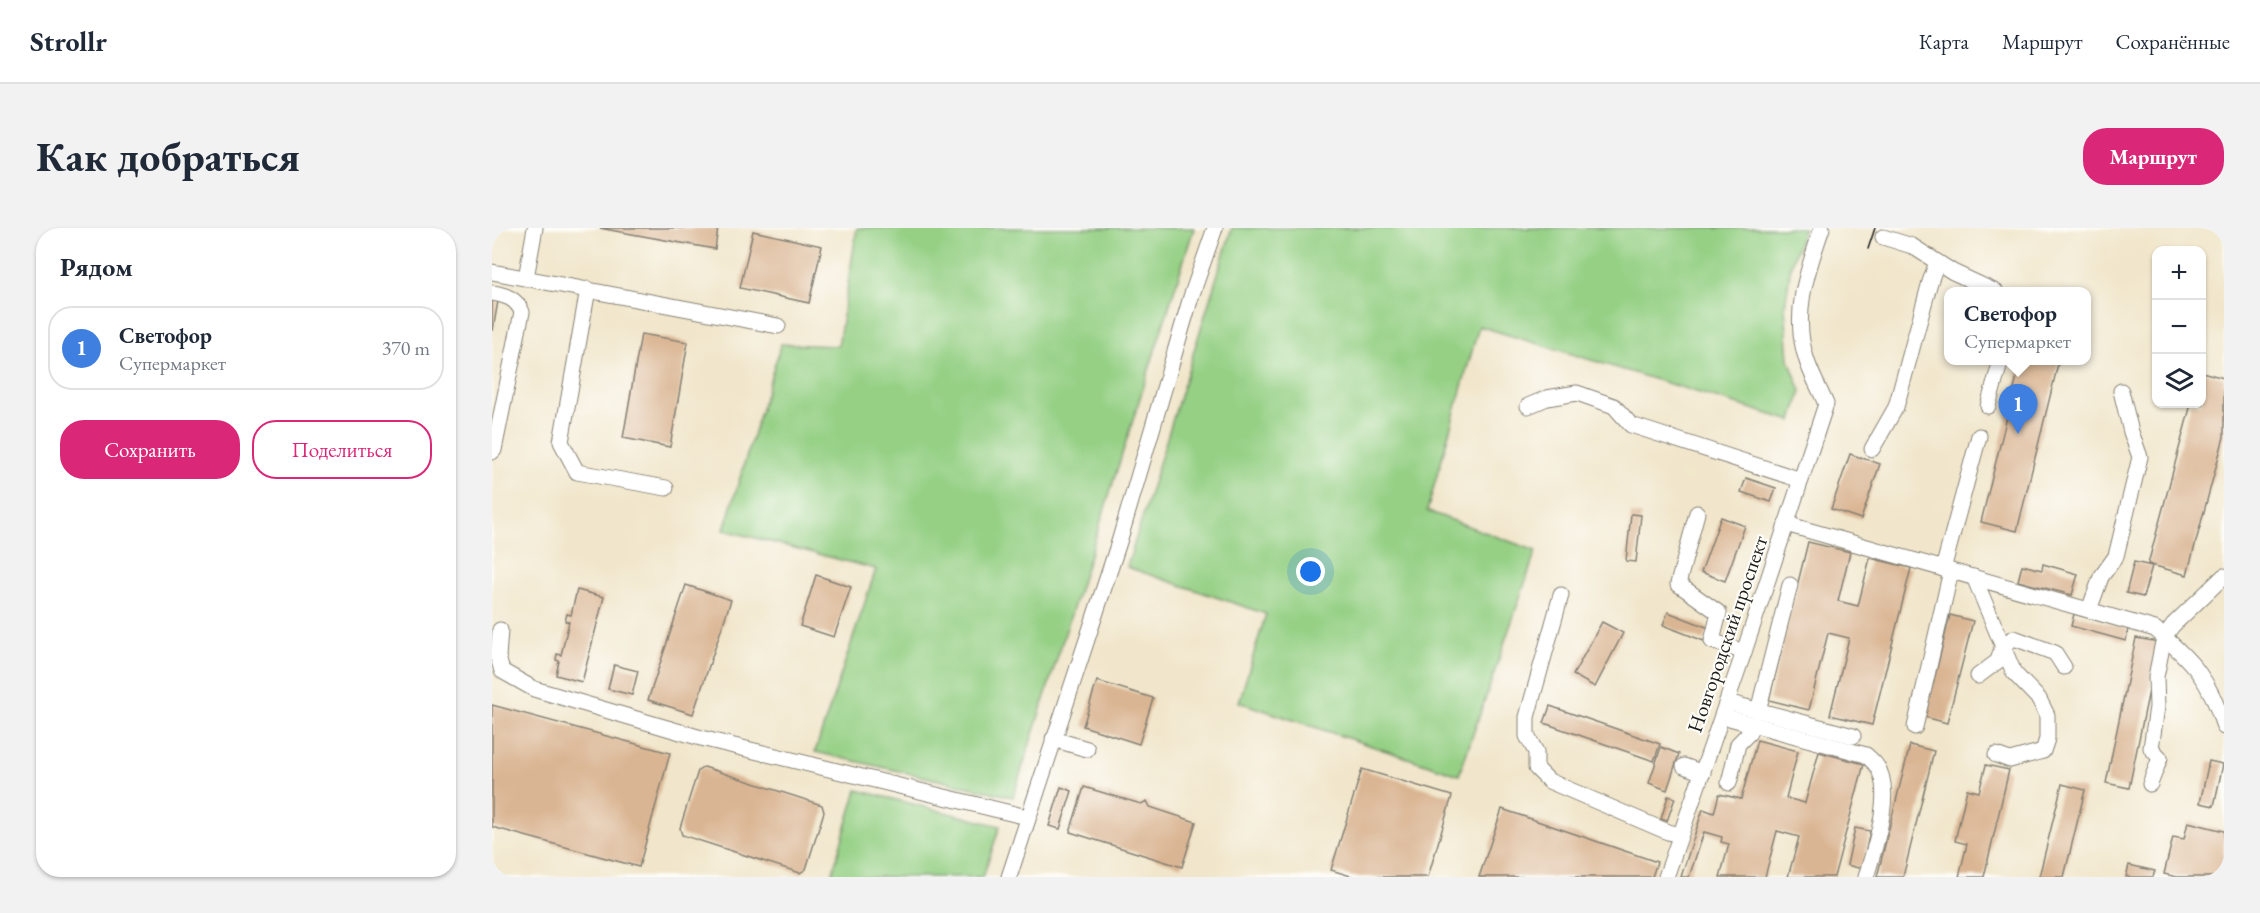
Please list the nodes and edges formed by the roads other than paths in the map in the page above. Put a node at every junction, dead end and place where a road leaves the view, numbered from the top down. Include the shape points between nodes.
1 (535, 228) edge
2 (1215, 228) edge
3 (1822, 228) edge
4 (1883, 237) dead end
5 (1937, 262) junction
6 (492, 272) edge
7 (526, 278) junction
8 (1987, 287) edge
9 (588, 288) junction
10 (492, 293) edge
11 (778, 326) dead end
12 (2000, 365) edge
13 (2121, 391) dead end
14 (1528, 406) dead end
15 (1988, 406) dead end
16 (1979, 436) dead end
17 (1872, 450) dead end
18 (492, 452) edge
19 (1801, 480) junction
20 (666, 488) dead end
21 (1697, 513) dead end
22 (1786, 524) junction
23 (1947, 570) junction
24 (2224, 576) edge
25 (1974, 577) junction
26 (1790, 585) dead end
27 (1562, 595) dead end
28 (2089, 610) junction
29 (500, 630) dead end
30 (2164, 637) junction
31 (2003, 645) junction
32 (1744, 652) junction
33 (2064, 667) dead end
34 (1978, 676) dead end
35 (1724, 709) junction
36 (1754, 718) junction
37 (1915, 727) dead end
38 (2224, 727) edge
39 (1853, 736) dead end
40 (1053, 739) junction
41 (1087, 749) dead end
42 (1996, 755) dead end
43 (1684, 766) dead end
44 (1703, 772) junction
45 (1729, 783) dead end
46 (2150, 784) dead end
47 (1027, 818) junction
48 (1680, 835) junction
49 (1009, 877) edge
50 (1666, 877) edge
51 (1866, 877) edge

1 - 7 street
2 - 40 street via 1119,542
3 - 19 street, Новгородский проспект via 1801,297 1800,320 1807,362 1826,404
4 - 5 street via 1912,246
5 - 8 street
5 - 17 street via 1896,407
6 - 7 street
7 - 9 street
9 - 11 street
9 - 20 street via 561,442 577,472
10 - 18 street via 513,299 522,312
12 - 15 street
13 - 28 street via 2140,457 2116,556 2101,577
14 - 19 street via 1576,393 1614,406 1631,425
16 - 23 street
19 - 22 street, Новгородский проспект
21 - 32 street via 1678,584 1719,613 1712,640
22 - 23 street
22 - 32 street, Новгородский проспект
23 - 25 street
23 - 37 street
24 - 30 street
25 - 28 street
25 - 31 street
26 - 36 street
27 - 48 street via 1527,717 1527,736 1536,752 1536,768 1549,781
28 - 30 street via 2155,629
29 - 47 street via 498,657 502,671 534,688 701,738
30 - 38 street via 2195,665 2217,703
30 - 46 street via 2156,677 2157,707 2151,748 2160,758
31 - 33 street via 2014,638 2040,646 2055,653
31 - 34 street via 1998,661
31 - 42 street via 2014,673 2039,699 2046,715 2047,739 2043,751 2026,757 2010,760
32 - 35 street, Новгородский проспект
35 - 36 street
35 - 44 street, Новгородский проспект
36 - 39 street
36 - 45 street via 1749,733 1738,744
36 - 51 street via 1866,755 1877,766 1883,790 1882,820
40 - 41 street
40 - 47 street
43 - 44 street
44 - 48 street, Новгородский проспект
47 - 49 street
48 - 50 street, Новгородский проспект

